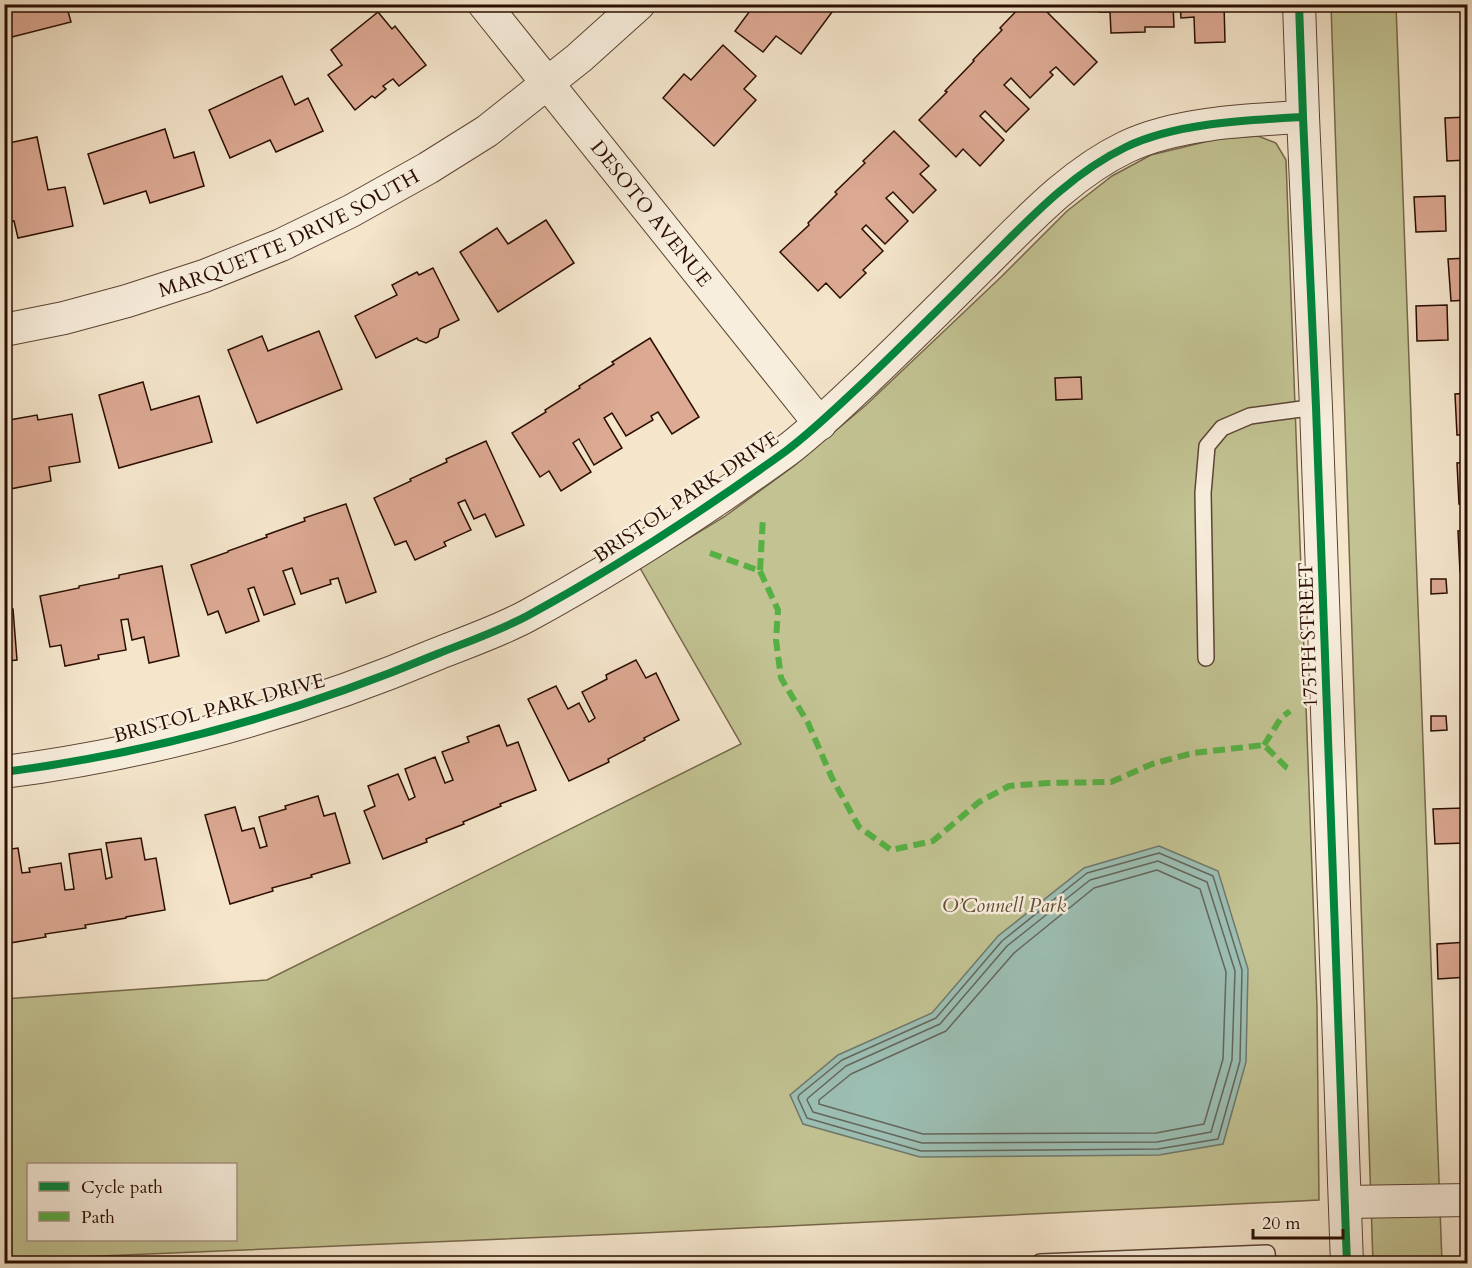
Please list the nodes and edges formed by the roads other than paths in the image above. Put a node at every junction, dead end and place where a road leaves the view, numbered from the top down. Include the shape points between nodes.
1 (484, 4) edge
2 (639, 4) edge
3 (1299, 4) edge
4 (547, 84) junction
5 (1303, 117) junction
6 (4, 330) edge
7 (1316, 407) junction
8 (819, 424) junction
9 (1206, 658) dead end
10 (4, 772) edge
11 (1467, 1200) edge
12 (1346, 1202) junction
13 (1040, 1262) dead end
14 (1268, 1263) edge
15 (1347, 1263) edge

1 - 4 street, DESOTO AVENUE
2 - 4 street, MARQUETTE DRIVE SOUTH
3 - 5 street, 175TH STREET
4 - 6 street, MARQUETTE DRIVE SOUTH via 428,168 281,245 127,301
4 - 8 street, DESOTO AVENUE
5 - 7 street, 175TH STREET
5 - 8 street, BRISTOL PARK DRIVE via 1209,124 1173,132 1129,145 1081,173
7 - 9 lane via 1250,416 1222,428 1207,446 1203,493
7 - 12 street, 175TH STREET
8 - 10 street, BRISTOL PARK DRIVE via 788,450 645,548 523,618 404,668 258,718 115,754
11 - 12 street
12 - 15 street, 175TH STREET
13 - 14 lane via 1267,1253

